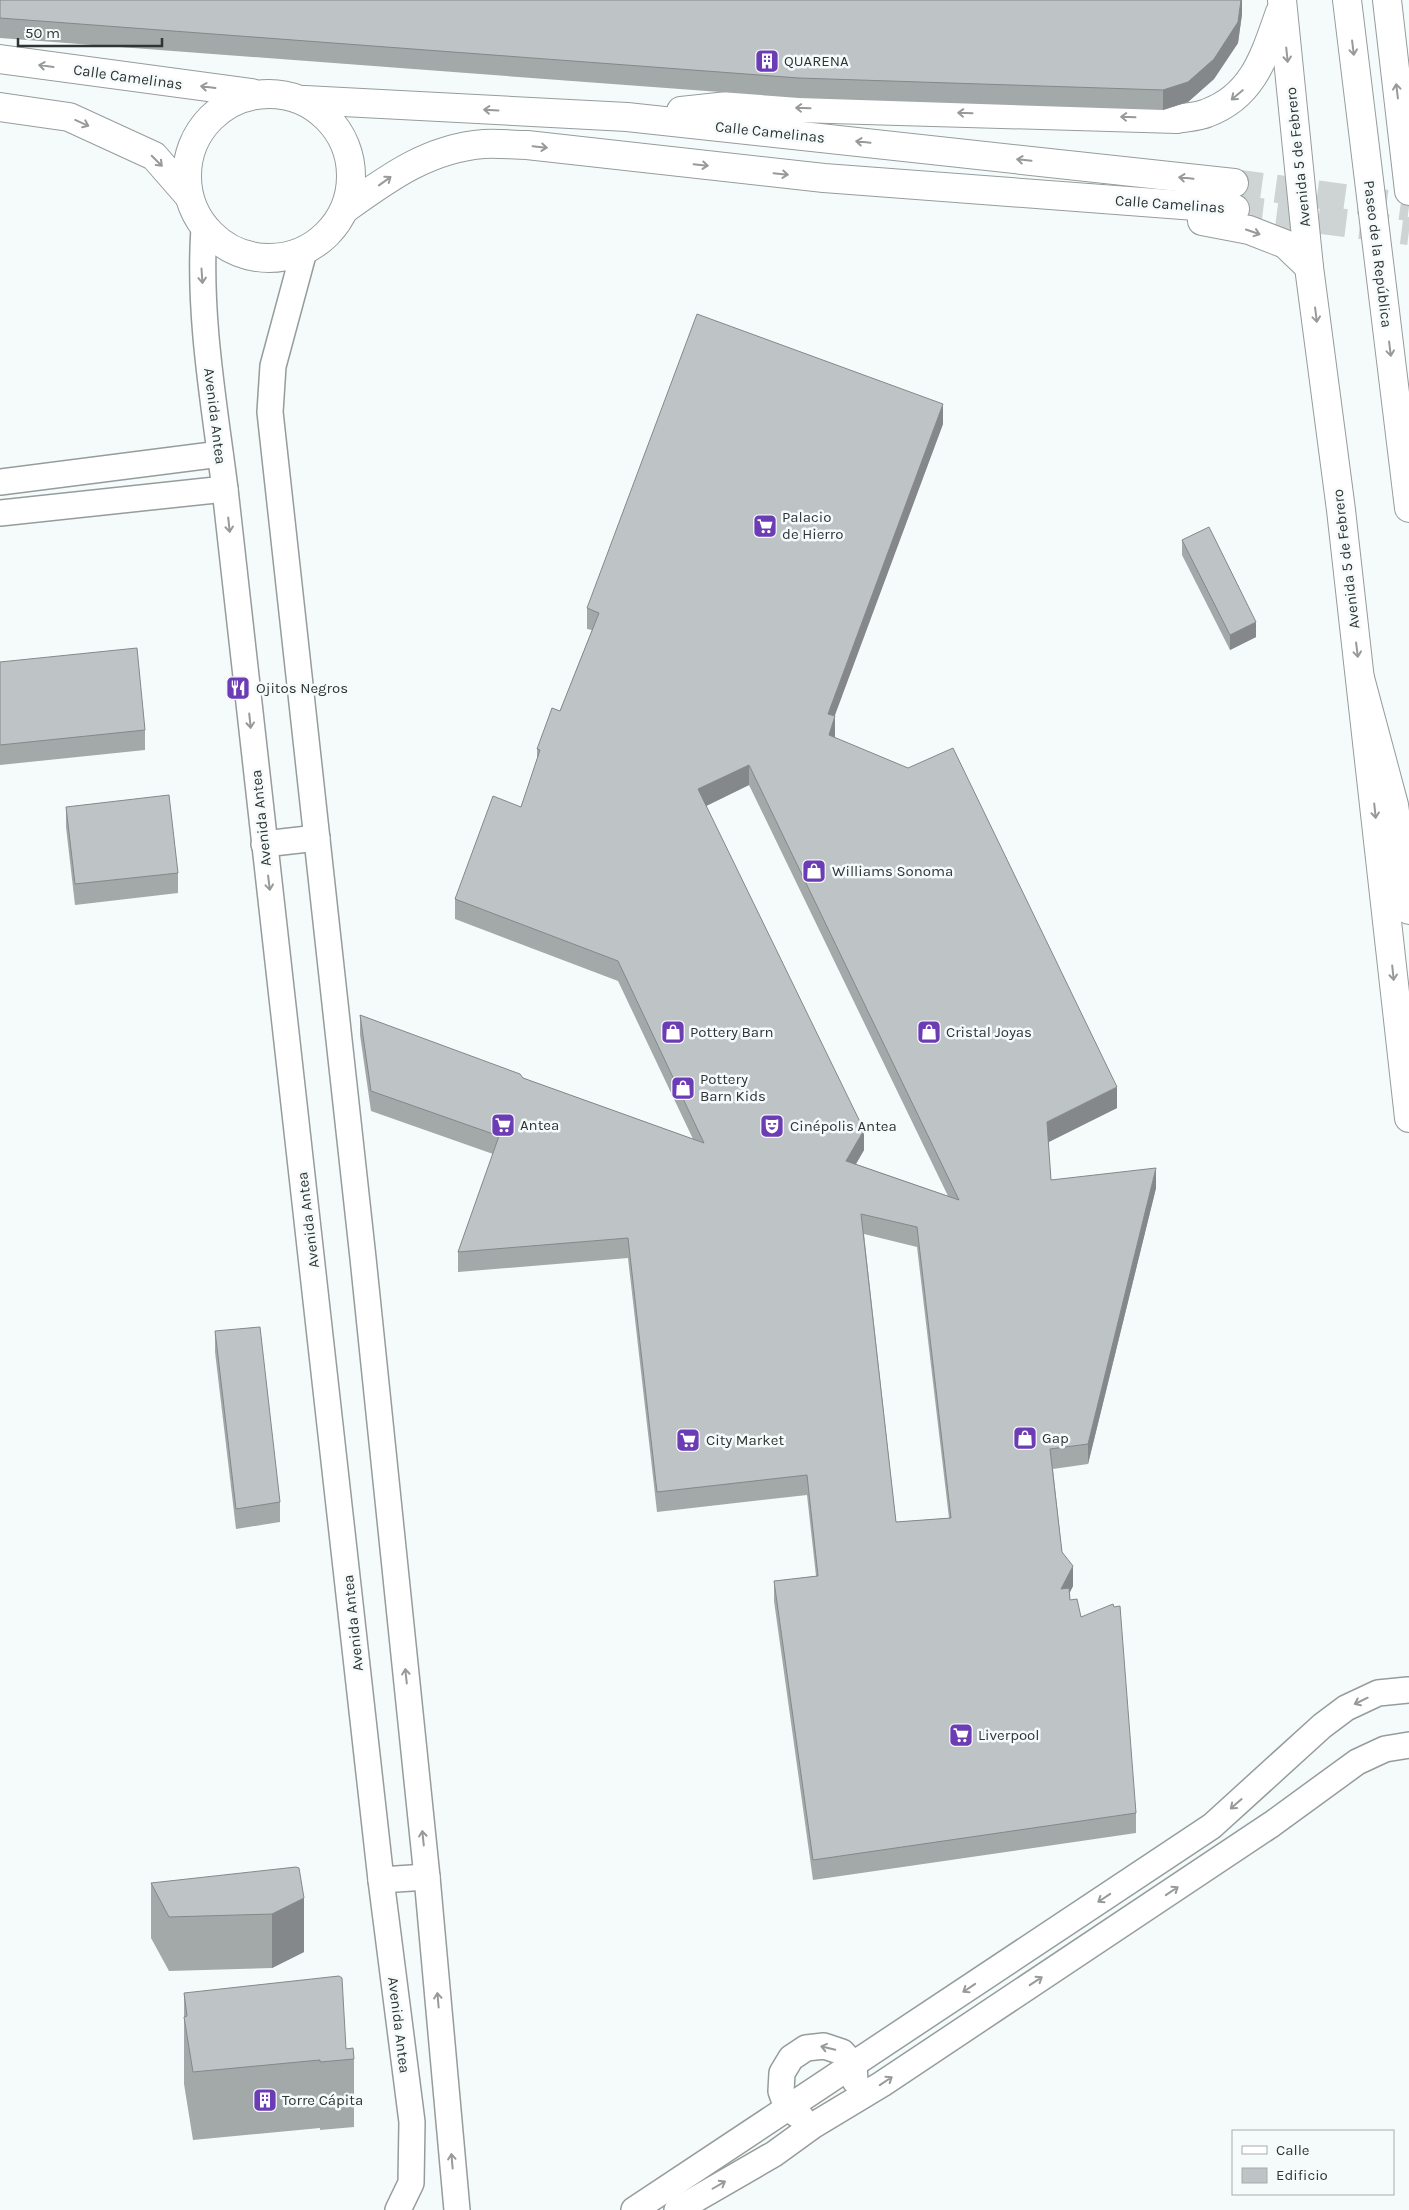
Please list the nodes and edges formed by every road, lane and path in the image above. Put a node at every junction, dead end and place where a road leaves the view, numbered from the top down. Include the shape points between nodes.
1 (1347, 0) edge
2 (1387, 0) edge
3 (1282, 3) edge
4 (0, 59) edge
5 (256, 94) junction
6 (304, 100) junction
7 (0, 107) edge
8 (627, 117) junction
9 (824, 178) junction
10 (1409, 192) edge
11 (188, 195) junction
12 (346, 209) junction
13 (204, 228) junction
14 (304, 251) junction
15 (1309, 267) junction
16 (220, 454) junction
17 (0, 482) edge
18 (225, 489) junction
19 (1409, 508) edge
20 (0, 513) edge
21 (1360, 678) junction
22 (317, 838) junction
23 (264, 844) junction
24 (1409, 910) edge
25 (1409, 1118) edge
26 (1408, 1690) dead end
27 (1409, 1745) edge
28 (427, 1877) junction
29 (381, 1880) junction
30 (854, 2065) junction
31 (857, 2099) junction
32 (788, 2108) junction
33 (814, 2126) junction
34 (641, 2208) edge
35 (398, 2210) edge
36 (457, 2210) edge
37 (677, 2210) edge

1 -> 19 main road, Paseo de la República
10 -> 2 main road
3 -> 8 main road via 1259,68 1244,90 1207,114 1176,119 728,106
3 -> 15 main road, Avenida 5 de Febrero
5 -> 4 main road, Calle Camelinas
5 - 6 main road
5 - 11 main road via 224,106 199,130 186,161
8 -> 6 main road, Calle Camelinas
6 - 12 main road via 326,114 342,135 351,158 352,184
7 -> 11 main road via 69,117 154,156
9 -> 8 main road, Calle Camelinas via 1235,196
12 -> 9 main road, Calle Camelinas via 396,173 422,159 484,144 527,145
9 -> 15 main road via 863,190 1197,220 1240,228 1285,244
11 - 13 main road
12 - 14 main road via 328,234
13 - 14 main road via 239,253 260,258 282,258
13 -> 16 street, Avenida Antea via 202,262 208,365
14 - 22 street via 273,366 270,412
15 -> 21 main road, Avenida 5 de Febrero
16 - 17 street
16 - 18 street, Avenida Antea
18 - 20 street
18 -> 23 street, Avenida Antea
21 - 24 main road via 1394,805
21 -> 25 main road, Avenida 5 de Febrero
22 - 23 street
28 -> 22 street
23 -> 29 street, Avenida Antea
26 -> 30 street via 1378,1693 1346,1708 1212,1826
31 -> 27 street via 1272,1824 1357,1762 1385,1749
28 - 29 street
36 -> 28 street
29 - 35 street, Avenida Antea via 412,2122 411,2183
30 - 31 street
30 - 32 street
30 -> 32 street via 842,2052 824,2046 806,2048 791,2058 782,2073 780,2091
31 - 33 street
32 - 33 street
32 - 34 street
37 -> 33 street via 774,2154

